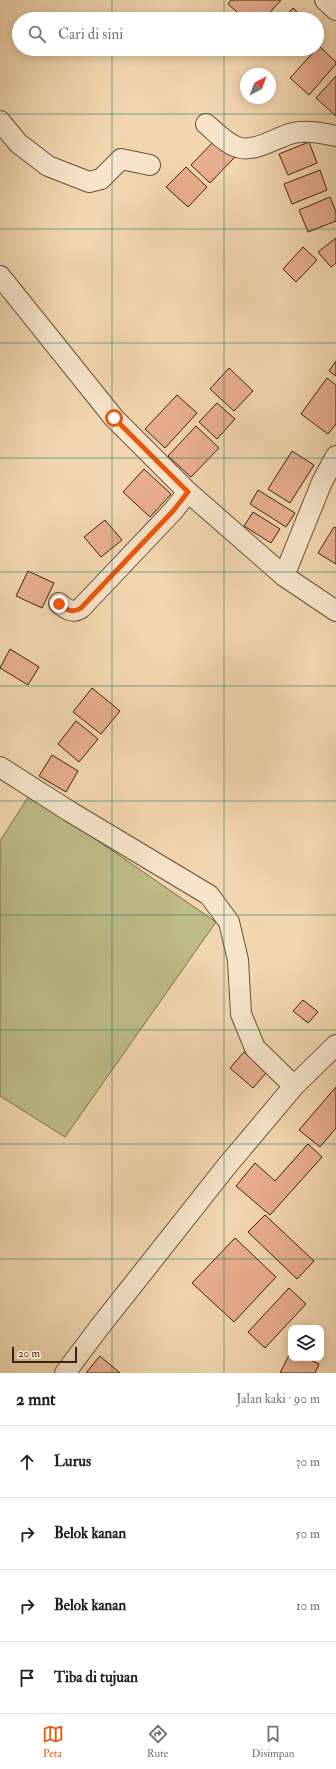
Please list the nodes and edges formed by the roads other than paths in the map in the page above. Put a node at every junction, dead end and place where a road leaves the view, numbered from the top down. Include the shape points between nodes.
1 (325, 0) edge
2 (336, 10) edge
3 (0, 121) edge
4 (206, 124) dead end
5 (336, 136) edge
6 (150, 165) dead end
7 (0, 276) edge
8 (336, 456) edge
9 (188, 492) junction
10 (284, 576) junction
11 (59, 604) dead end
12 (336, 611) edge
13 (0, 767) edge
14 (336, 1045) edge
15 (294, 1086) junction
16 (65, 1373) edge

1 - 2 street
3 - 6 street via 18,143 48,166 89,182 102,179 121,159
4 - 5 street via 240,148 256,148 273,139 294,133 315,132
7 - 9 street via 114,418
8 - 10 street via 322,482
9 - 10 street
9 - 11 street via 81,608 76,611 68,610
10 - 12 street
13 - 15 street via 209,894 229,922 238,960 241,1014 255,1048
14 - 15 street
15 - 16 street via 221,1173

